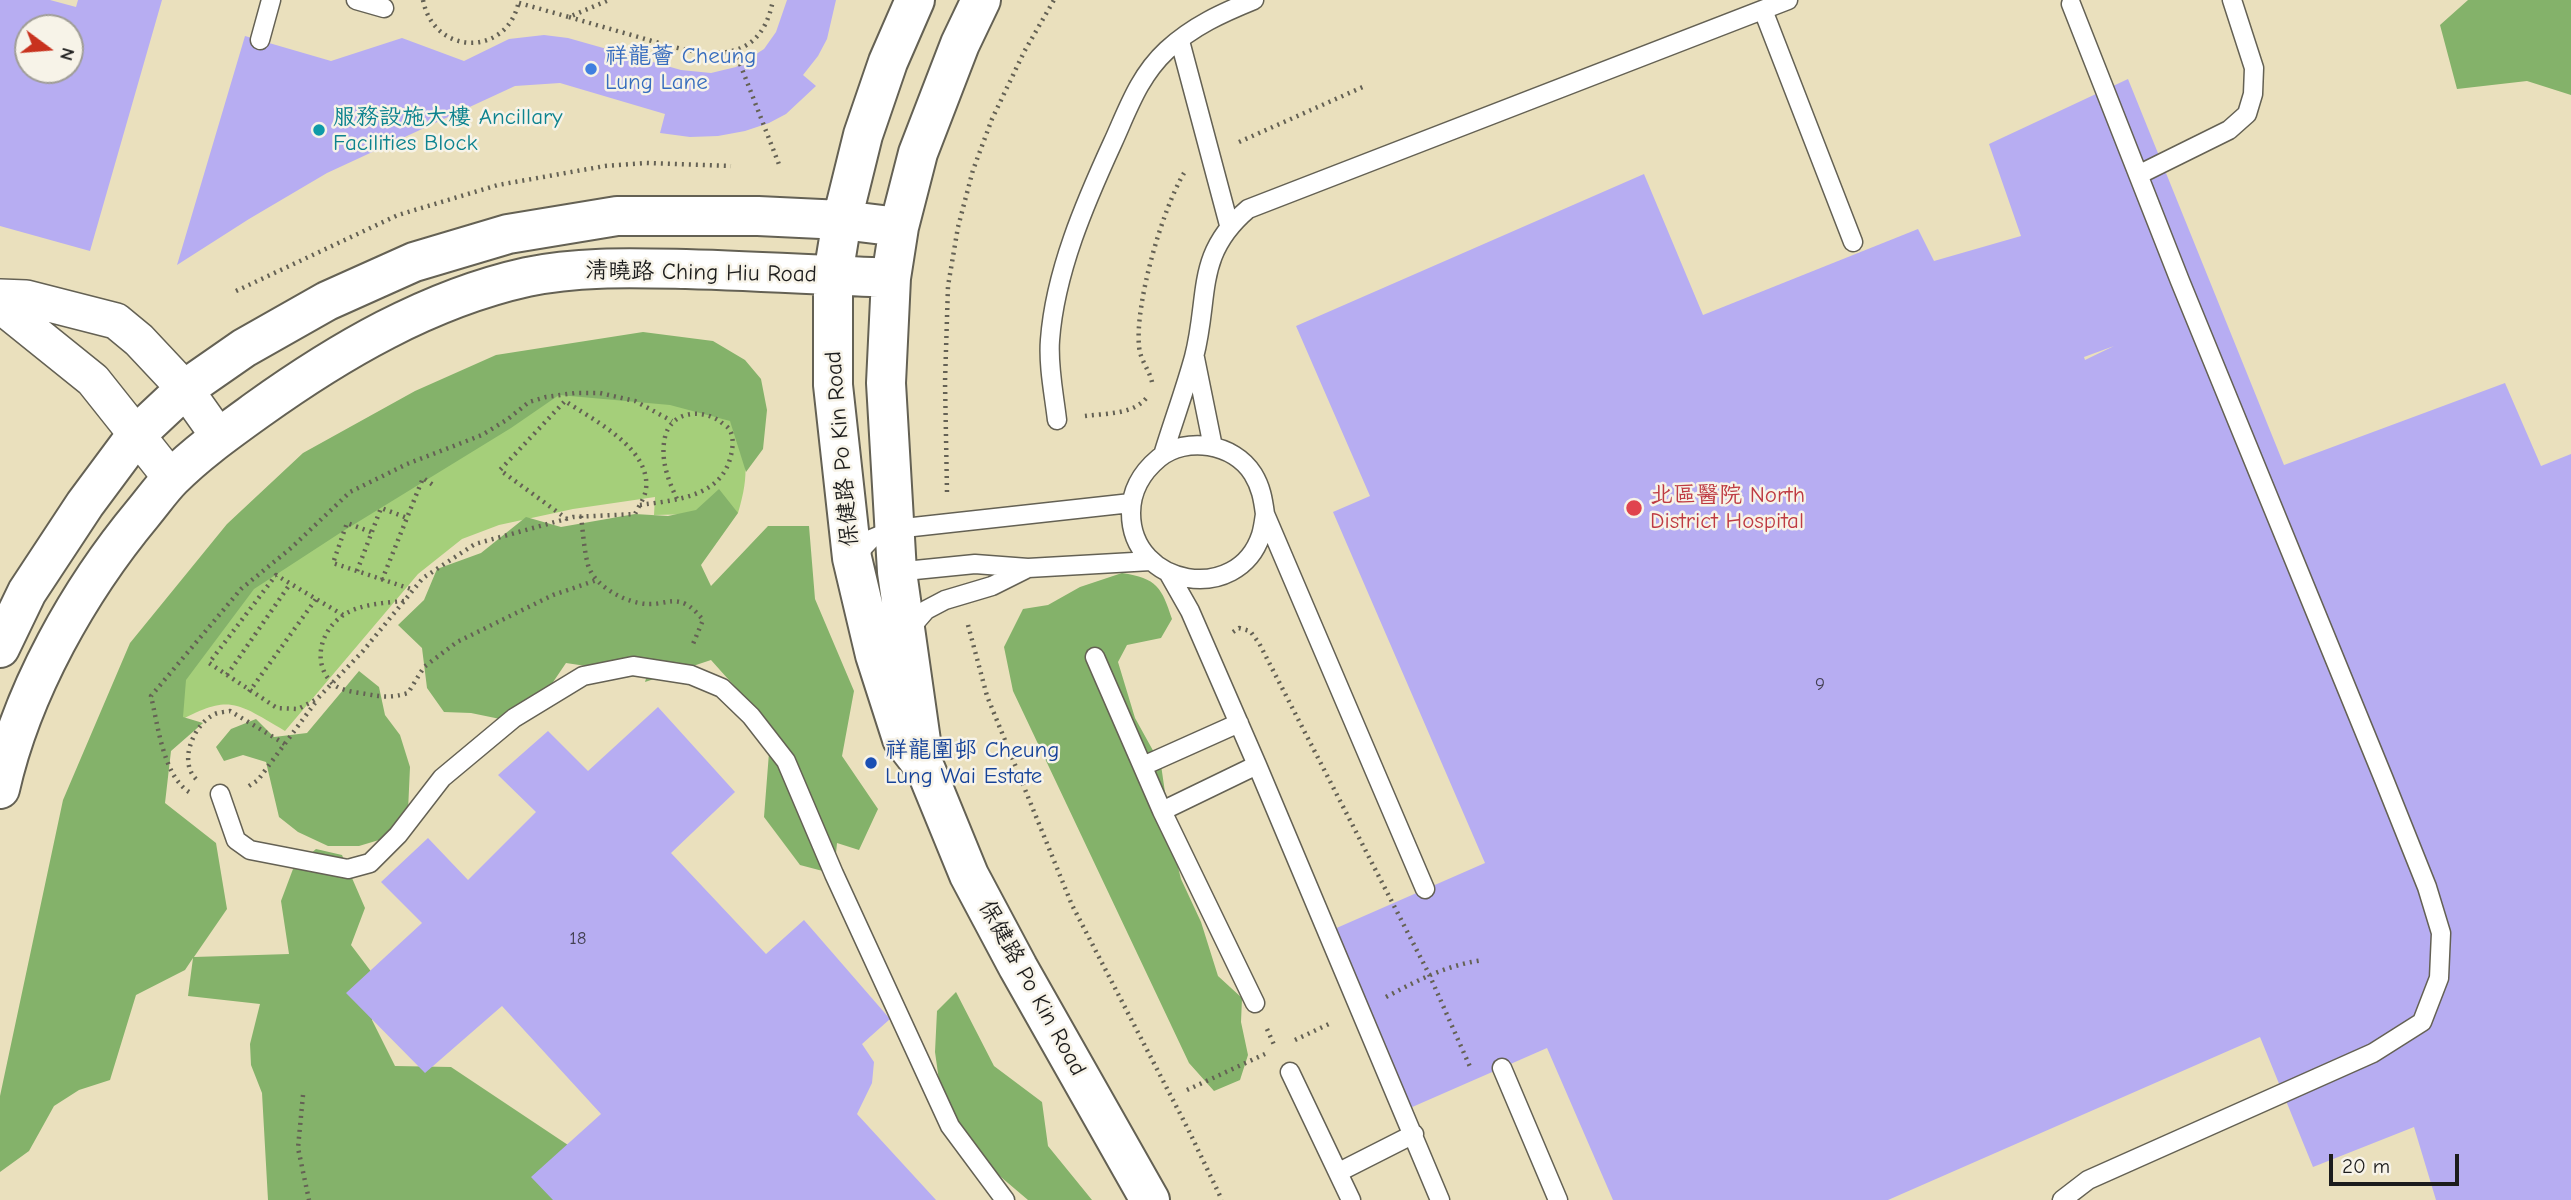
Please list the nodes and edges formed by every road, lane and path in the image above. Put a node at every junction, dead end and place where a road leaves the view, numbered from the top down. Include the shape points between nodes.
1 (271, 0) edge
2 (356, 0) edge
3 (423, 0) edge
4 (609, 0) edge
5 (773, 0) edge
6 (915, 0) edge
7 (981, 0) edge
8 (1054, 0) edge
9 (1254, 0) edge
10 (1788, 0) edge
11 (2232, 0) edge
12 (519, 1) edge
13 (2074, 1) edge
14 (384, 8) dead end
15 (1763, 10) junction
16 (569, 18) junction
17 (260, 40) dead end
18 (1180, 41) junction
19 (735, 51) junction
20 (780, 167) dead end
21 (2140, 174) junction
22 (842, 220) junction
23 (1229, 225) junction
24 (899, 227) junction
25 (1853, 242) dead end
26 (833, 275) junction
27 (891, 278) junction
28 (0, 297) edge
29 (0, 305) edge
30 (1195, 355) junction
31 (185, 389) junction
32 (1057, 420) dead end
33 (672, 421) dead end
34 (137, 434) junction
35 (219, 437) junction
36 (1213, 447) junction
37 (1163, 455) junction
38 (947, 473) dead end
39 (171, 478) junction
40 (433, 485) dead end
41 (677, 499) junction
42 (1131, 503) junction
43 (639, 505) junction
44 (1265, 514) junction
45 (581, 516) junction
46 (407, 518) junction
47 (567, 519) junction
48 (895, 529) junction
49 (371, 532) junction
50 (852, 558) junction
51 (1151, 561) junction
52 (1028, 568) junction
53 (357, 571) junction
54 (897, 572) junction
55 (1169, 574) junction
56 (382, 580) junction
57 (597, 580) junction
58 (290, 584) junction
59 (414, 590) junction
60 (316, 599) junction
61 (405, 601) junction
62 (343, 615) junction
63 (970, 632) dead end
64 (906, 633) junction
65 (1230, 634) dead end
66 (0, 648) edge
67 (1095, 657) dead end
68 (681, 673) junction
69 (227, 675) junction
70 (332, 683) junction
71 (249, 692) junction
72 (317, 699) junction
73 (1239, 723) junction
74 (285, 744) junction
75 (1257, 765) junction
76 (1143, 766) junction
77 (926, 770) junction
78 (0, 789) edge
79 (220, 794) junction
80 (1162, 811) junction
81 (1425, 889) dead end
82 (1255, 1003) joint
83 (1502, 1068) dead end
84 (1290, 1072) joint
85 (1475, 1079) dead end
86 (303, 1095) dead end
87 (1414, 1133) junction
88 (1339, 1172) junction
89 (309, 1200) edge
90 (1005, 1200) edge
91 (1150, 1200) edge
92 (1222, 1200) edge
93 (1351, 1200) edge
94 (1440, 1200) edge
95 (1558, 1200) edge
96 (2062, 1200) edge

1 - 17 lane
2 - 14 lane
3 - 12 path via 425,12 445,36 475,43 503,30
4 - 16 path
5 - 19 path via 765,25
6 - 22 street, 保健路 Po Kin Road via 863,135
7 - 24 street, 保健路 Po Kin Road via 918,153
8 - 38 path via 992,119 958,228 948,286
9 - 18 lane via 1213,16
10 - 15 lane
11 - 21 lane via 2255,68 2247,114 2229,130
12 - 16 path
13 - 21 lane
15 - 23 lane via 1248,209
15 - 25 lane
16 - 19 path via 680,50 711,55
18 - 23 lane
18 - 32 lane via 1138,84 1071,244 1050,342
19 - 20 path
21 - 96 lane via 2427,887 2441,933 2439,978 2422,1022 2373,1053 2088,1180
22 - 24 street
22 - 26 street, 保健路 Po Kin Road
22 - 31 street via 617,216 508,234 414,262 327,302 244,348
23 - 30 lane via 1214,249
24 - 27 street, 保健路 Po Kin Road
26 - 27 street, 清曉路 Ching Hiu Road
26 - 35 street, 清曉路 Ching Hiu Road via 645,268 528,277 469,294 372,336 298,380
26 - 50 street, 保健路 Po Kin Road via 833,385
27 - 48 street, 保健路 Po Kin Road via 886,383
28 - 31 street via 26,298 116,321
29 - 34 street via 93,380
30 - 36 lane
30 - 37 lane
31 - 34 street
31 - 35 street
33 - 79 path via 635,401 600,393 546,397 529,402 482,435 350,492 241,589 151,696 173,775 187,792
34 - 39 street
34 - 66 street via 33,582
35 - 39 street, 清曉路 Ching Hiu Road
36 - 37 lane via 1196,444
36 - 44 lane via 1252,471 1262,491
37 - 42 lane via 1147,467
39 - 78 street, 清曉路 Ching Hiu Road via 123,536 74,610 29,699
40 - 46 path via 423,478
41 - 41 path via 664,461 665,435 678,417 696,412 713,416 729,429 733,446 729,467 713,486
41 - 43 path
42 - 48 lane
42 - 51 lane via 1131,524
43 - 45 path via 635,514
43 - 47 path via 646,491 646,470 625,441 565,401 500,470
44 - 55 lane via 1261,537 1250,556 1233,570 1201,580
44 - 81 lane
45 - 47 path
45 - 57 path via 589,567
46 - 49 path via 381,508
46 - 56 path
47 - 59 path via 475,544 423,578
48 - 50 lane via 871,539
48 - 54 street, 保健路 Po Kin Road
49 - 53 path
49 - 53 path via 347,523 333,563
50 - 54 lane via 874,569
50 - 77 street, 保健路 Po Kin Road via 875,655 902,739
51 - 52 lane
51 - 55 lane
52 - 54 lane via 975,564
52 - 64 lane via 926,610
53 - 56 path
54 - 64 street, 保健路 Po Kin Road
55 - 73 lane
56 - 59 path
57 - 68 path via 615,595 641,604 673,600 693,608 703,620
57 - 70 path via 553,595 457,642 424,667 408,693 391,699
58 - 60 path
58 - 69 path
58 - 69 path via 276,575 209,663
59 - 61 path
60 - 62 path
60 - 71 path
61 - 62 path via 369,605
61 - 70 path
62 - 70 path via 326,630 320,650 323,669
63 - 92 path via 987,696 1072,905
64 - 77 street, 保健路 Po Kin Road
65 - 85 path via 1239,628 1250,631 1259,643 1429,974
67 - 76 lane
68 - 79 lane via 634,666 583,676 514,718 443,778 370,863 348,869 250,850 236,840
68 - 90 lane via 722,688 786,761 950,1126
69 - 71 path
70 - 72 path
71 - 72 path via 277,708 298,709
72 - 74 path
73 - 75 lane
73 - 76 lane
74 - 79 path via 258,780 238,795
74 - 79 path via 230,711 214,714 196,729 188,756 191,774
75 - 80 lane
75 - 87 lane
76 - 80 lane
77 - 91 street, 保健路 Po Kin Road via 969,875
80 - 82 lane
82 - 84 path
83 - 95 lane
84 - 88 lane
86 - 89 path via 298,1148
87 - 88 lane
87 - 94 lane
88 - 93 lane

